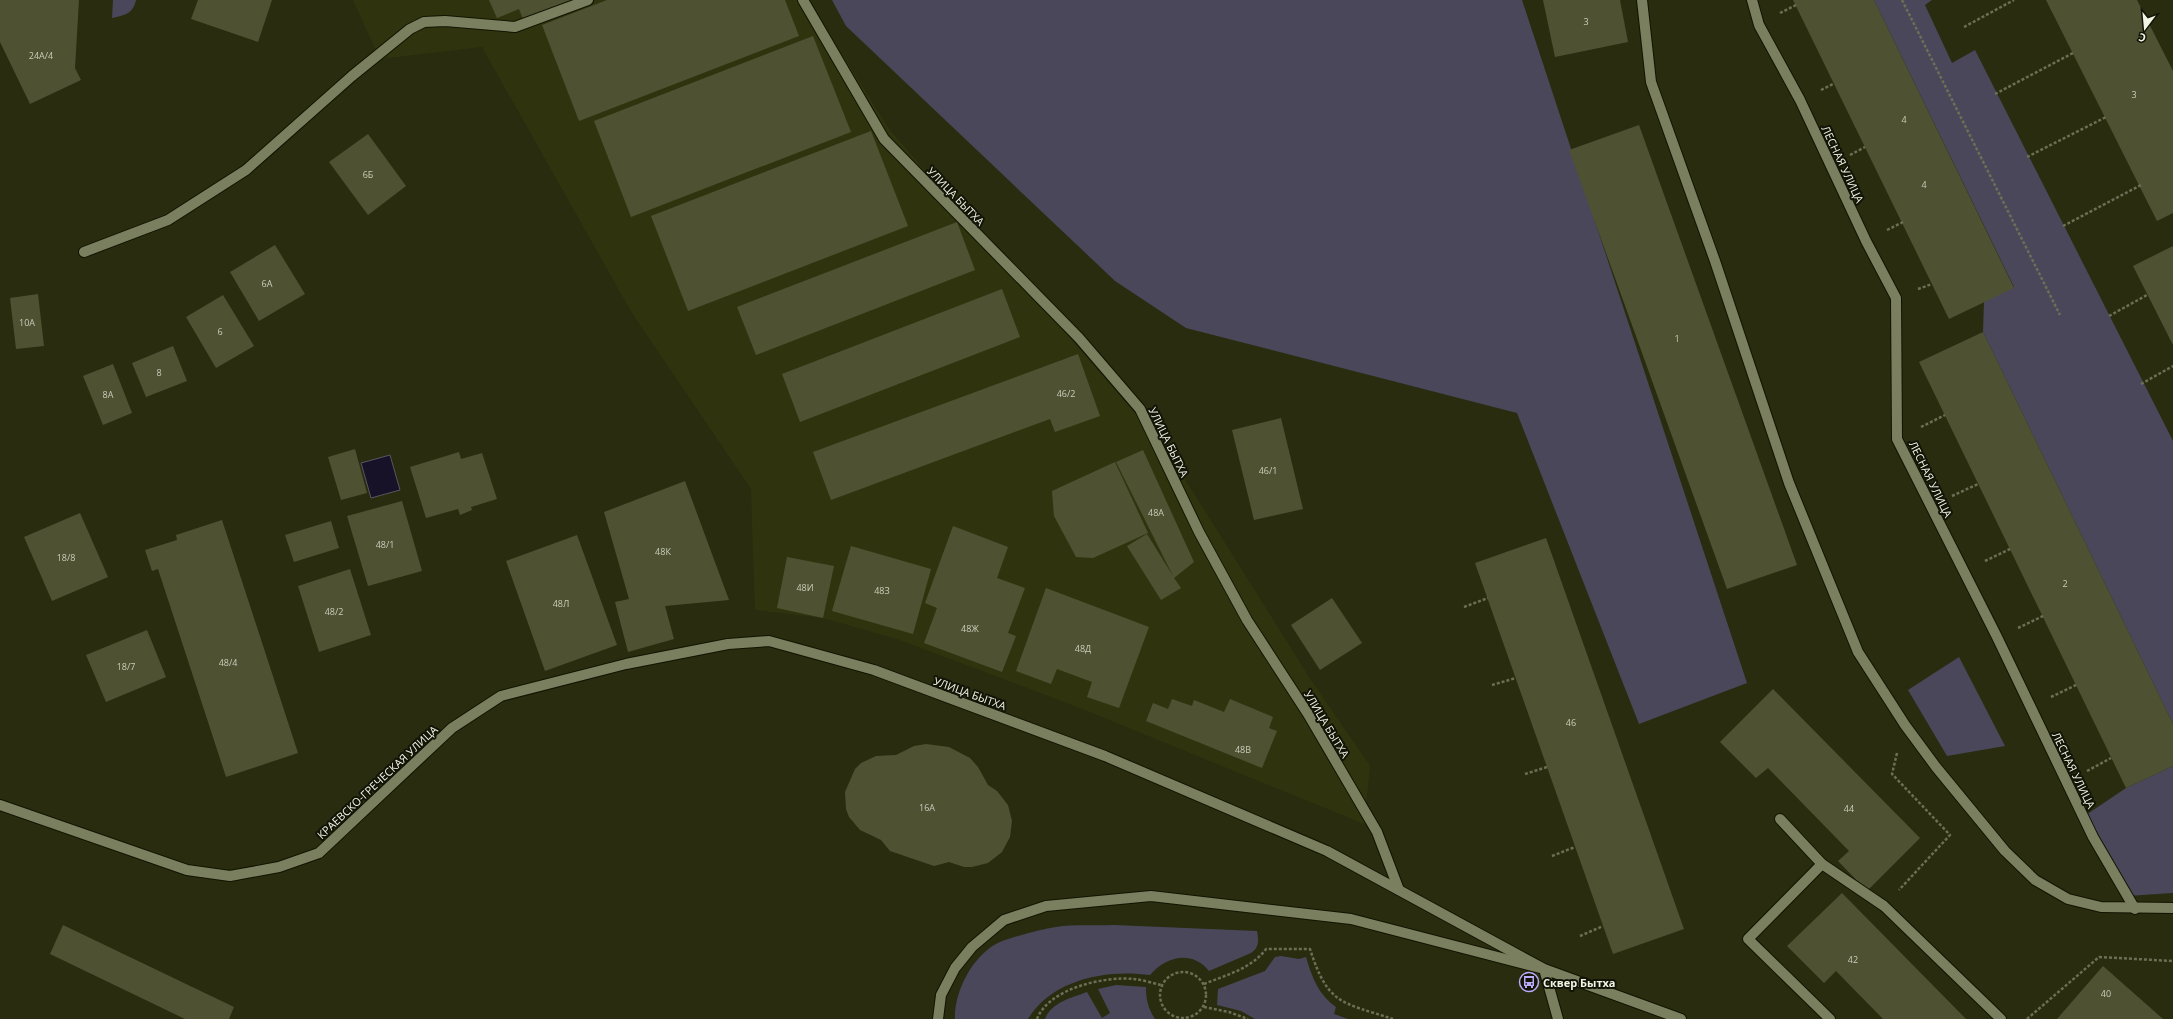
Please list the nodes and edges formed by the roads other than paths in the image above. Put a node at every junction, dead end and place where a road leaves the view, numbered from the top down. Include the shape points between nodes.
1 (588, 0) edge
2 (802, 0) edge
3 (1642, 0) edge
4 (1752, 0) edge
5 (84, 252) dead end
6 (626, 664) joint
7 (0, 805) edge
8 (1780, 819) dead end
9 (1822, 864) junction
10 (1399, 890) junction
11 (2173, 908) edge
12 (2135, 909) junction
13 (1544, 968) junction
14 (938, 1019) edge
15 (1558, 1019) edge
16 (1681, 1019) edge
17 (1830, 1019) edge
18 (2001, 1019) edge

1 - 5 street via 515,27 445,21 424,22 410,29 352,76 246,170 168,220
2 - 10 street, УЛИЦА БЫТХА via 884,139 1079,338 1140,409 1199,532 1247,620 1308,714 1377,832
3 - 12 street via 1651,82 1715,261 1789,483 1858,652 1936,767 2005,851 2035,880 2068,898 2101,907
4 - 12 street, ЛЕСНАЯ УЛИЦА via 1759,25 1800,100 1866,241 1896,298 1897,439 1997,637 2093,837
6 - 7 street, КРАЕВСКО-ГРЕЧЕСКАЯ УЛИЦА via 501,696 452,728 319,853 279,867 230,876 187,870
6 - 10 street, УЛИЦА БЫТХА via 728,644 769,641 874,670 1105,756 1327,851
8 - 9 street
9 - 17 street via 1748,939
9 - 18 street via 1884,906
10 - 13 street, УЛИЦА БЫТХА
11 - 12 street
13 - 14 street via 1351,918 1151,896 1046,906 1004,920 972,947 955,968 941,995
13 - 15 street
13 - 16 street, УЛИЦА БЫТХА

